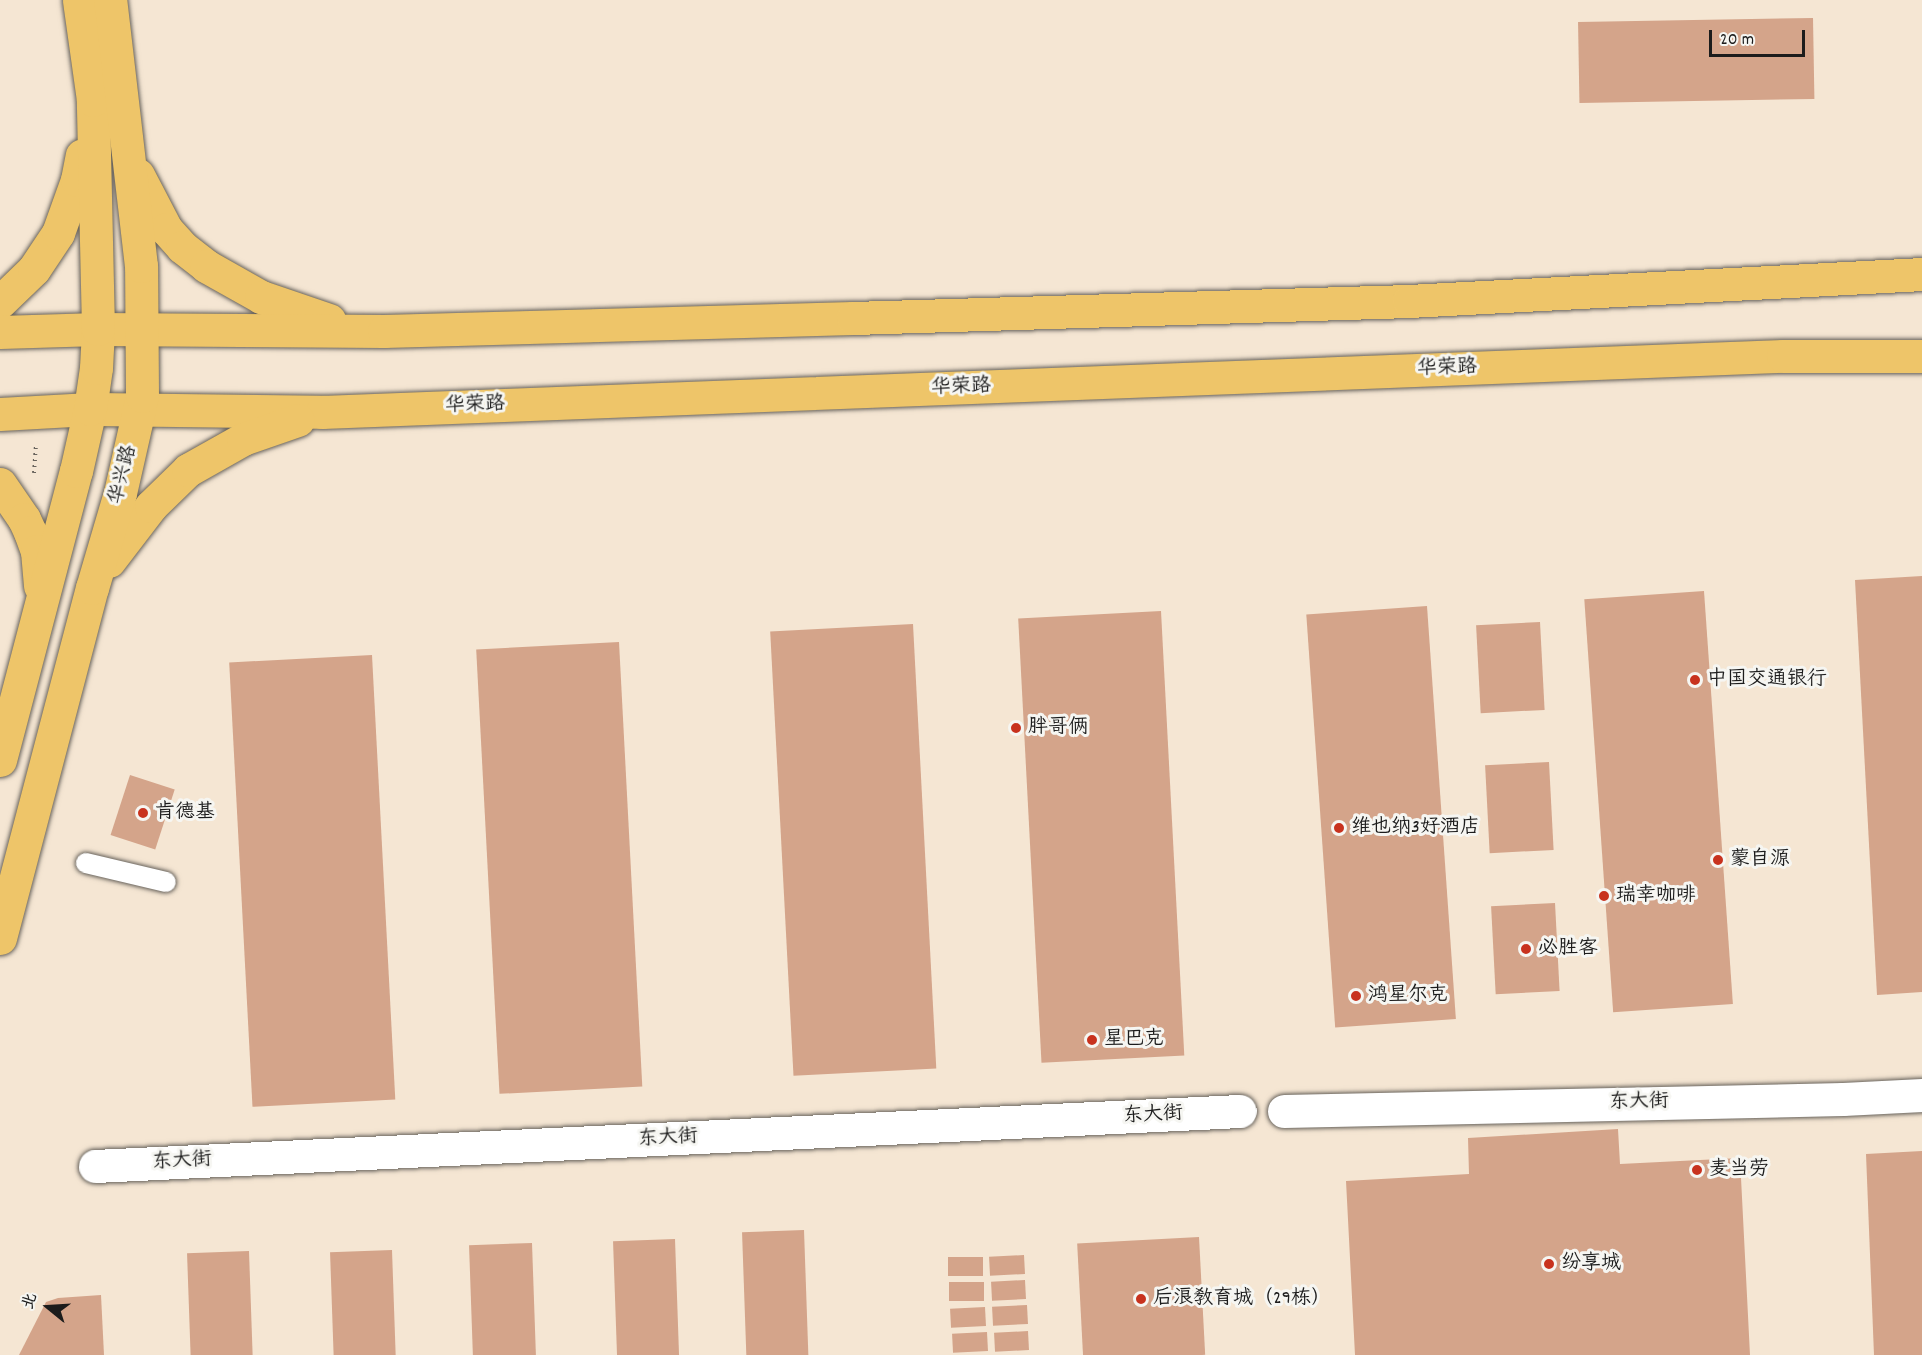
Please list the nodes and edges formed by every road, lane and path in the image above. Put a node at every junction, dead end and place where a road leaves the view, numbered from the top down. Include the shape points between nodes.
1 (79, 0) edge
2 (110, 0) edge
3 (93, 100) junction
4 (126, 142) junction
5 (1922, 274) edge
6 (0, 302) edge
7 (98, 330) junction
8 (143, 330) junction
9 (384, 331) junction
10 (0, 332) edge
11 (1922, 356) edge
12 (139, 409) junction
13 (90, 410) junction
14 (322, 412) junction
15 (0, 414) edge
16 (37, 435) dead end
17 (34, 473) dead end
18 (0, 484) edge
19 (92, 588) junction
20 (38, 617) junction
21 (0, 760) edge
22 (86, 863) dead end
23 (166, 882) dead end
24 (0, 938) edge
25 (1922, 1095) edge
26 (1240, 1111) dead end
27 (1284, 1111) dead end
28 (94, 1166) dead end

1 - 3 main road
2 - 4 main road, 华兴路
3 - 6 main road via 77,180 58,233 34,269
3 - 7 main road
4 - 8 main road, 华兴路 via 141,266
4 - 9 main road via 139,178 166,229 182,248 206,266 250,292 289,308
5 - 9 main road via 1398,301
7 - 8 main road
7 - 10 main road
7 - 13 main road
8 - 9 main road
8 - 12 main road, 华兴路
11 - 14 main road, 华荣路 via 1783,356
12 - 13 main road, 华荣路
12 - 14 main road, 华荣路
12 - 19 main road, 华兴路
13 - 15 main road, 华荣路
13 - 20 main road
14 - 19 main road via 243,439 188,470 132,528
16 - 17 path
18 - 20 main road via 24,519 37,551
19 - 24 main road, 华兴路
20 - 21 main road
22 - 23 lane
25 - 27 street, 东大街
26 - 28 street, 东大街

